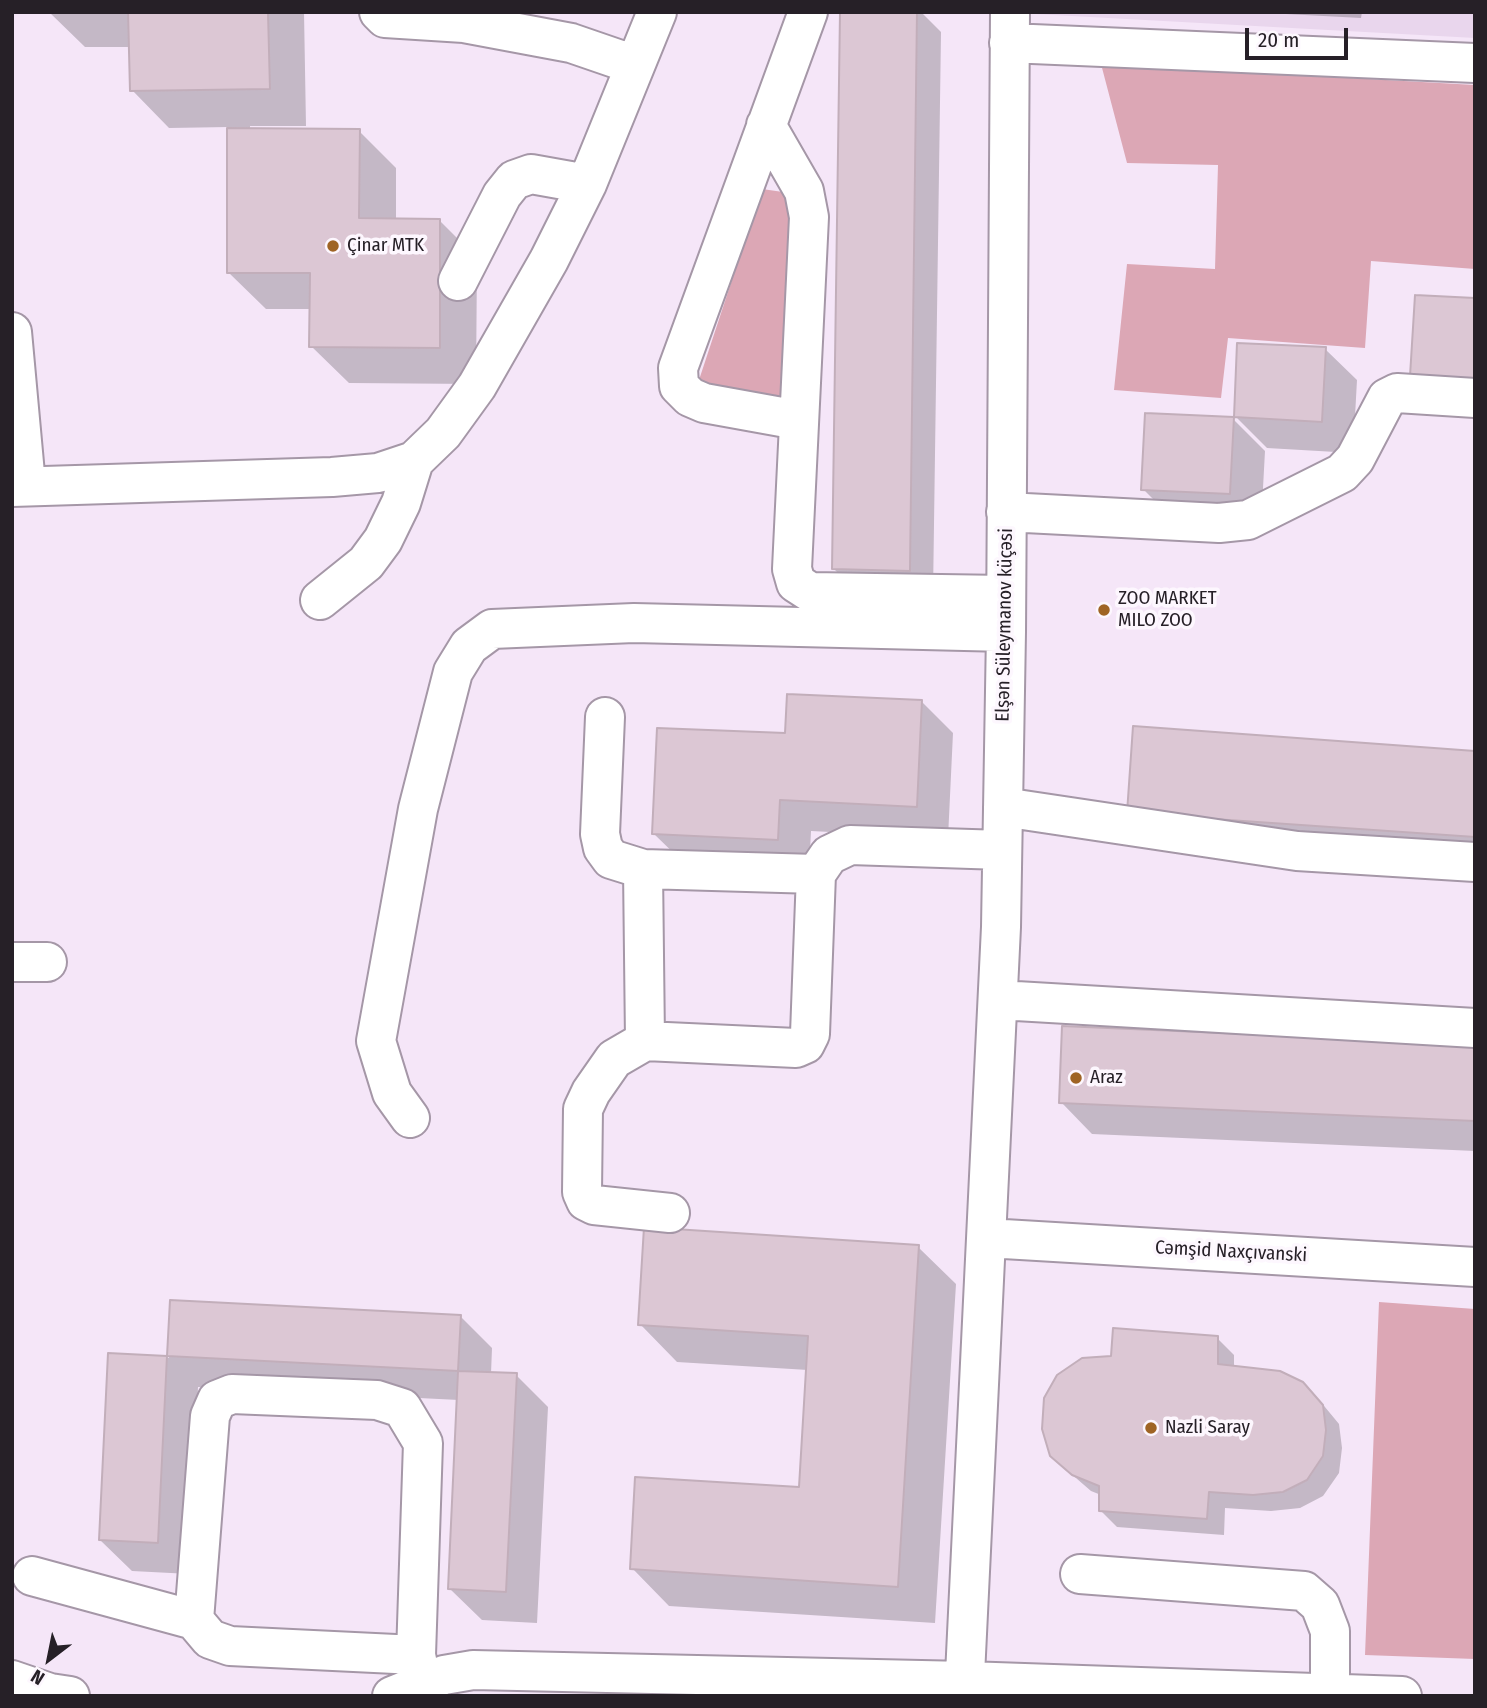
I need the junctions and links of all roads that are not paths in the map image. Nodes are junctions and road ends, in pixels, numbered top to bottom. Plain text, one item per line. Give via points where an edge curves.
1 (379, 12) edge
2 (657, 12) edge
3 (808, 12) edge
4 (1009, 27) edge
5 (1475, 63) edge
6 (635, 65) junction
7 (766, 125) junction
8 (587, 184) junction
9 (458, 281) dead end
10 (12, 332) edge
11 (1475, 398) edge
12 (798, 420) junction
13 (414, 461) junction
14 (19, 486) edge
15 (1006, 512) junction
16 (1006, 595) junction
17 (320, 600) dead end
18 (1006, 632) junction
19 (605, 717) dead end
20 (1003, 807) junction
21 (1002, 850) junction
22 (1475, 862) edge
23 (643, 869) junction
24 (816, 874) junction
25 (999, 1000) junction
26 (1475, 1028) edge
27 (645, 1041) junction
28 (410, 1118) dead end
29 (670, 1213) dead end
30 (987, 1238) junction
31 (1475, 1267) edge
32 (1080, 1574) dead end
33 (32, 1576) dead end
34 (194, 1620) junction
35 (410, 1679) edge
36 (12, 1680) edge
37 (965, 1688) edge
38 (1331, 1692) junction
39 (70, 1696) edge
40 (1402, 1696) edge

1 - 6 street via 385,18 464,23 570,43
2 - 6 street
3 - 7 street
4 - 5 street
4 - 15 street, Elşən Süleymanov küçəsi
6 - 8 street
7 - 12 street via 804,191 809,217
7 - 12 street via 678,368 679,386 704,403
8 - 9 street via 531,174 514,180
8 - 13 street via 550,260 477,386 443,433
10 - 14 street
11 - 15 street via 1397,393 1387,398 1355,459 1342,473 1248,520 1219,523
12 - 16 street via 792,569 796,583 810,592
13 - 14 street via 378,473 332,478
13 - 17 street via 383,540 366,563
15 - 16 street, Elşən Süleymanov küçəsi
16 - 18 street, Elşən Süleymanov küçəsi
18 - 20 street, Elşən Süleymanov küçəsi
18 - 28 street via 634,623 492,629 469,646 453,672 418,809 376,1041 392,1093
19 - 23 street via 603,848 611,859
20 - 21 street, Elşən Süleymanov küçəsi
20 - 22 street via 1297,851
21 - 24 street via 850,845 829,855
21 - 25 street, Elşən Süleymanov küçəsi
23 - 24 street
23 - 27 street
24 - 27 street via 810,1034 805,1045
25 - 26 street
25 - 30 street, Elşən Süleymanov küçəsi
27 - 29 street via 614,1059 583,1109 582,1192 594,1205
30 - 31 street, Cəmşid Naxçıvanski
30 - 37 street, Elşən Süleymanov küçəsi
32 - 38 street via 1304,1591 1321,1605 1330,1631
33 - 34 street
34 - 35 street via 210,1639 230,1646
34 - 35 street via 209,1416 217,1400 232,1394 377,1400 402,1408 423,1443
35 - 37 street via 472,1670
36 - 39 street
37 - 38 street
38 - 40 street

